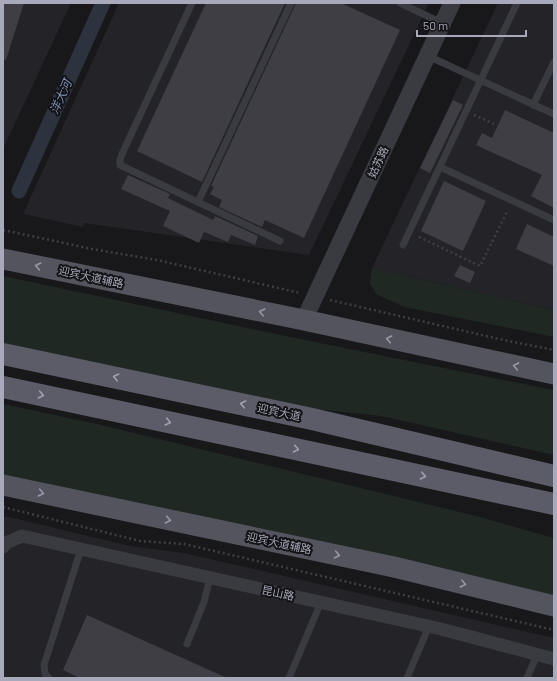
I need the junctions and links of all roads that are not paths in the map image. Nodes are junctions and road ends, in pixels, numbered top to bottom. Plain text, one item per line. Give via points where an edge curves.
1 (192, 3) edge
2 (291, 3) edge
3 (400, 3) edge
4 (452, 3) edge
5 (517, 3) edge
6 (443, 23) junction
7 (428, 55) junction
8 (554, 62) edge
9 (481, 80) junction
10 (533, 104) junction
11 (554, 114) edge
12 (440, 167) junction
13 (198, 202) junction
14 (554, 220) edge
15 (280, 241) dead end
16 (403, 245) dead end
17 (3, 259) edge
18 (304, 320) junction
19 (3, 354) edge
20 (554, 374) edge
21 (3, 387) edge
22 (312, 419) junction
23 (554, 464) edge
24 (554, 476) edge
25 (3, 485) edge
26 (554, 504) edge
27 (3, 547) edge
28 (81, 549) junction
29 (210, 578) junction
30 (321, 602) junction
31 (554, 606) edge
32 (429, 626) junction
33 (187, 644) dead end
34 (537, 655) junction
35 (554, 659) edge
36 (50, 678) edge
37 (289, 678) edge
38 (407, 678) edge
39 (527, 678) edge

1 - 13 lane via 120,160 120,165
2 - 13 lane
3 - 6 lane
4 - 6 street, 姑苏路
5 - 9 lane
6 - 7 street, 姑苏路
7 - 9 lane
7 - 18 street, 姑苏路
8 - 10 lane
9 - 10 lane
9 - 12 lane
10 - 11 lane
12 - 14 lane
12 - 16 lane
13 - 15 lane
18 -> 17 main road, 迎宾大道辅路
20 -> 18 main road, 迎宾大道辅路
22 -> 19 highway, 迎宾大道
21 -> 26 highway
22 - 23 highway
22 - 24 highway, 迎宾大道
25 -> 31 main road, 迎宾大道辅路 via 394,567
27 - 28 street, 昆山路 via 22,536
28 - 29 street, 昆山路
28 - 36 lane via 44,665 45,674
29 - 30 street, 昆山路
29 - 33 lane via 204,602
30 - 32 street, 昆山路
30 - 37 lane
32 - 34 street, 昆山路
32 - 38 lane
34 - 35 street, 昆山路
34 - 39 lane

